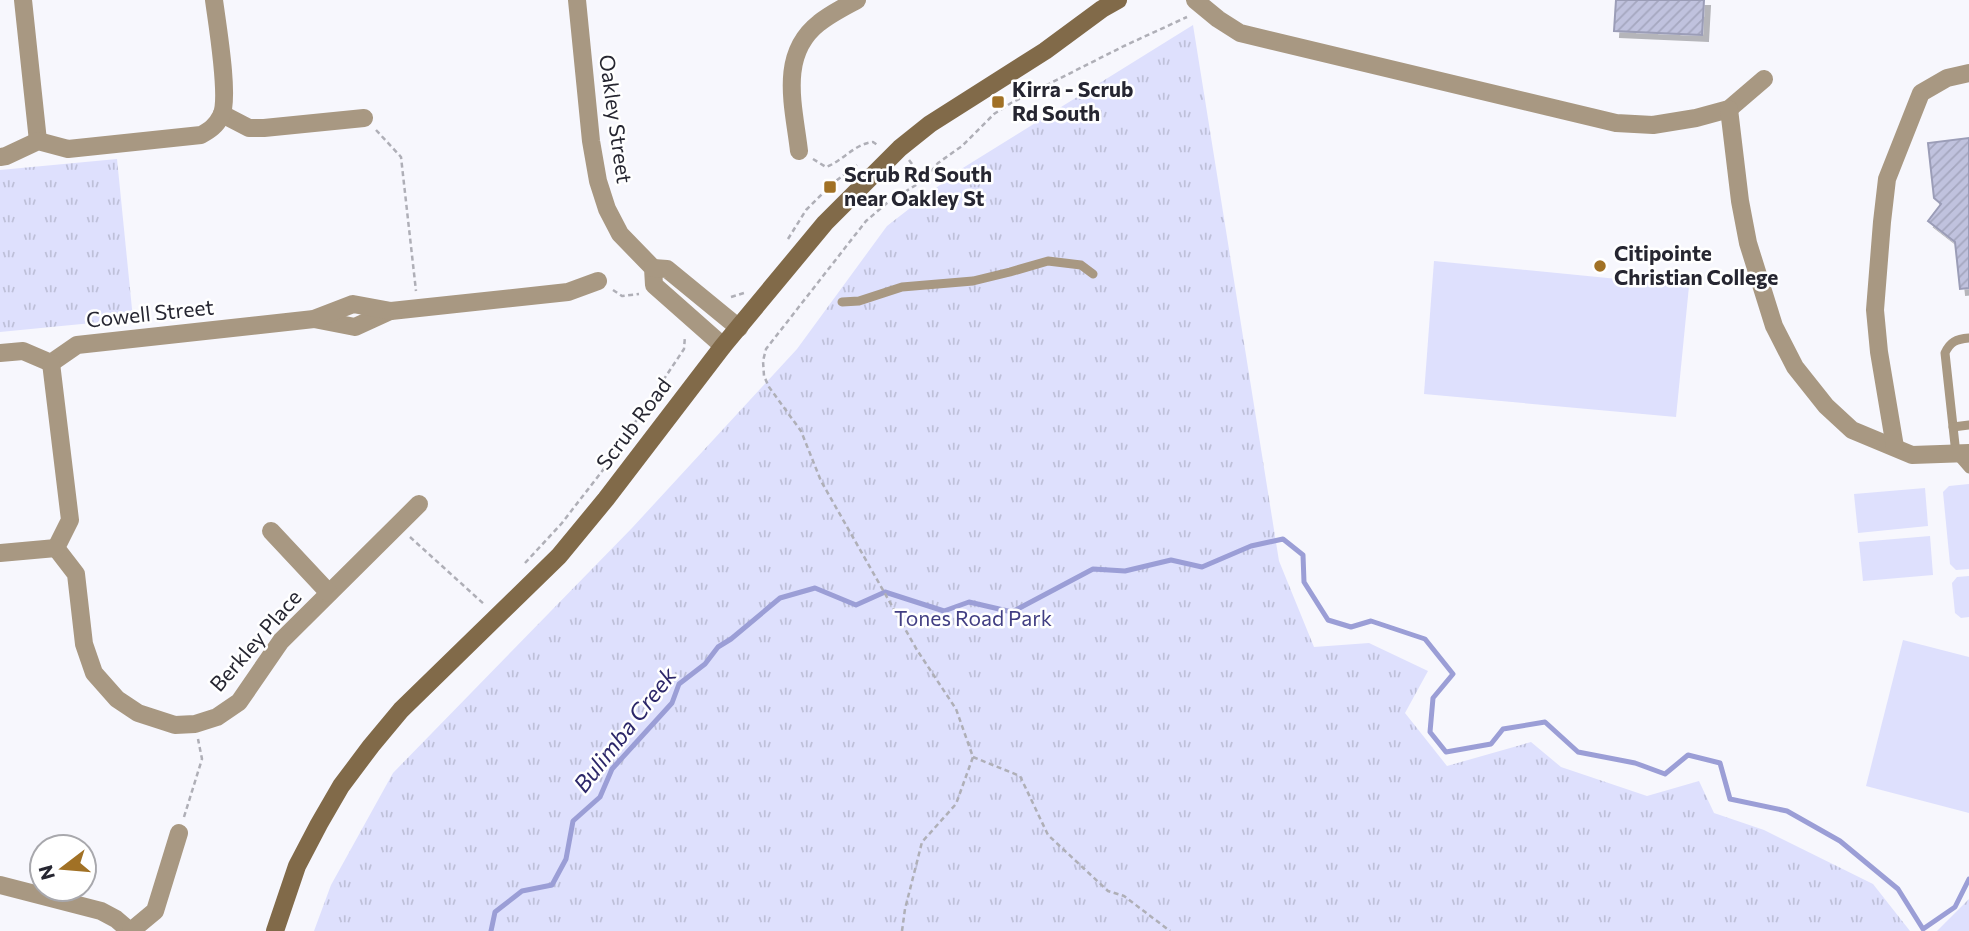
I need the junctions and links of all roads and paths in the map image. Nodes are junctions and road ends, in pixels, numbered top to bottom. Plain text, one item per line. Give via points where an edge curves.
1 (23, 0) edge
2 (214, 0) edge
3 (577, 0) edge
4 (857, 0) edge
5 (1118, 0) edge
6 (1197, 3) edge
7 (1105, 4) edge
8 (1969, 73) edge
9 (1764, 79) dead end
10 (1730, 109) junction
11 (222, 114) junction
12 (364, 118) joint
13 (38, 141) junction
14 (878, 146) dead end
15 (799, 151) joint
16 (0, 157) edge
17 (1093, 274) dead end
18 (653, 277) junction
19 (598, 281) joint
20 (842, 302) dead end
21 (418, 308) junction
22 (739, 328) junction
23 (1969, 338) edge
24 (723, 346) junction
25 (0, 353) edge
26 (51, 363) junction
27 (1969, 425) edge
28 (1953, 427) junction
29 (1895, 447) junction
30 (1962, 453) edge
31 (1969, 468) edge
32 (419, 504) dead end
33 (397, 526) junction
34 (271, 531) dead end
35 (56, 548) junction
36 (0, 553) edge
37 (329, 593) junction
38 (485, 605) dead end
39 (195, 724) junction
40 (973, 757) junction
41 (179, 833) joint
42 (0, 885) edge
43 (130, 931) edge
44 (275, 931) edge
45 (902, 931) edge
46 (1170, 931) edge

1 - 13 street
2 - 11 street
3 - 18 street, Oakley Street via 598,181 620,234
4 - 15 street via 818,23 802,40 793,60
5 - 7 street, Scrub Road
6 - 10 street via 1240,33 1616,122 1653,125
6 - 40 path via 1191,16 994,114 924,180 866,222 766,349 764,376 769,387 801,431 821,481 956,709
7 - 22 street, Scrub Road via 1045,51 900,148 825,223
8 - 29 street via 1947,78 1921,93 1887,179 1875,310
9 - 10 street
10 - 29 street via 1748,243 1774,326 1794,367 1852,430
11 - 12 street via 249,128
11 - 13 street via 212,129 201,135 68,149
12 - 21 path via 401,157
13 - 16 street
14 - 15 path via 863,143 825,167
17 - 20 lane via 1081,265 1048,261 973,281 902,287
18 - 19 path via 646,293 622,296
18 - 22 street, Oakley Street via 667,269
18 - 24 street, Oakley Street
19 - 21 street, Cowell Street via 568,292
21 - 26 street, Cowell Street via 391,311 353,304 314,319 77,345
22 - 24 street, Scrub Road
23 - 28 lane via 1957,339 1945,354
24 - 44 street, Scrub Road via 559,556 401,710 341,786 297,866
25 - 26 street via 23,351
26 - 35 street via 69,520
27 - 28 lane
28 - 30 lane
29 - 30 street via 1912,455
30 - 31 lane
32 - 33 street, Berkley Place
33 - 37 street, Berkley Place
33 - 38 path
34 - 37 street
35 - 36 street
35 - 39 street, Berkley Place via 76,574 84,644 94,673 117,699 138,713 175,725
37 - 39 street, Berkley Place via 281,641 239,702 217,717
39 - 41 path via 202,759
40 - 45 path via 956,804 922,842
40 - 46 path via 1020,776 1048,835 1108,891 1124,896
41 - 43 street via 155,911
42 - 43 street via 101,911

